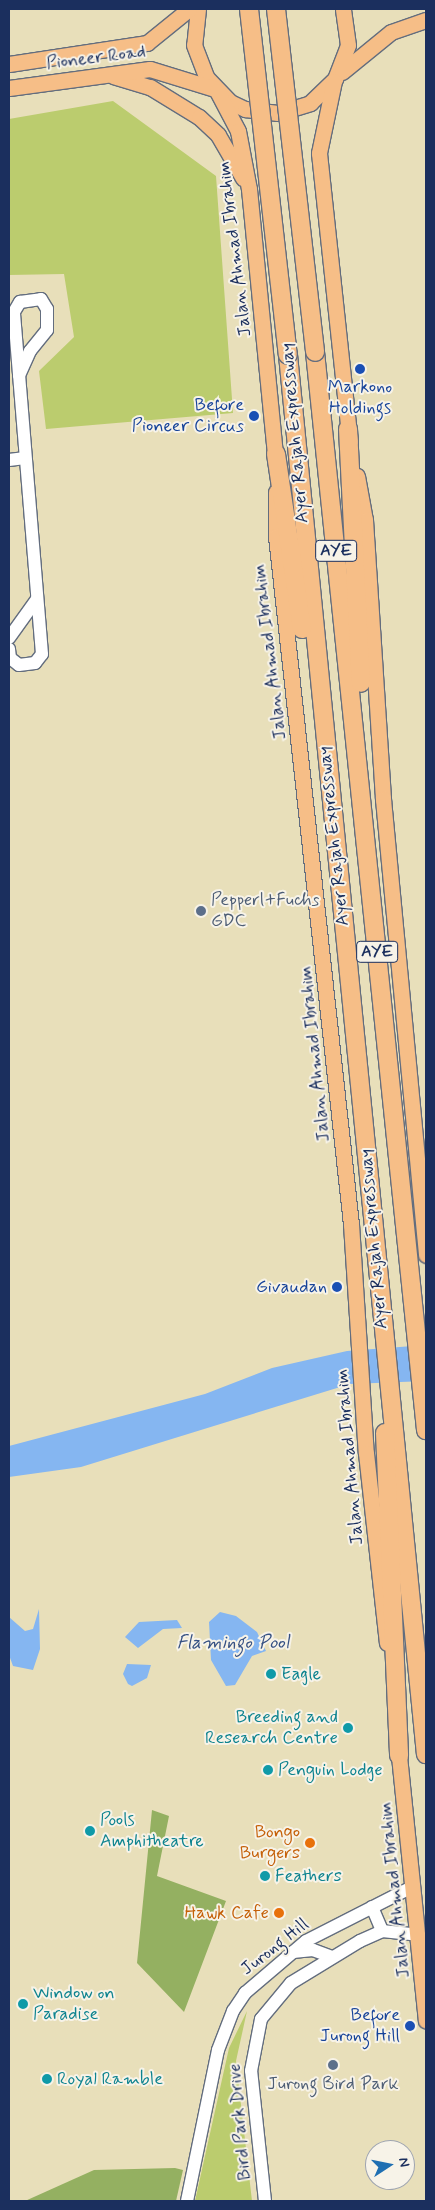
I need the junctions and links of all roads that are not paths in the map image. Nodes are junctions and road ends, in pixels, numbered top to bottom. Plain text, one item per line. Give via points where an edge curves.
1 (189, 9) edge
2 (198, 9) edge
3 (249, 9) edge
4 (276, 9) edge
5 (343, 9) edge
6 (426, 20) edge
7 (9, 64) edge
8 (104, 74) junction
9 (335, 79) junction
10 (9, 88) edge
11 (216, 90) junction
12 (249, 189) junction
13 (19, 376) junction
14 (348, 429) junction
15 (276, 454) junction
16 (25, 458) junction
17 (9, 460) edge
18 (37, 599) junction
19 (9, 638) edge
20 (9, 649) edge
21 (314, 656) junction
22 (358, 751) junction
23 (426, 1255) edge
24 (424, 1389) edge
25 (390, 1403) junction
26 (426, 1430) edge
27 (426, 1754) edge
28 (399, 1756) junction
29 (414, 1886) junction
30 (372, 1907) junction
31 (382, 1931) junction
32 (323, 1932) junction
33 (418, 1935) junction
34 (293, 1952) junction
35 (332, 1957) junction
36 (426, 2020) edge
37 (187, 2201) edge
38 (265, 2201) edge

1 - 7 main road, Pioneer Road via 147,43
2 - 11 main road, Jalan Ahmad Ibrahim via 194,45 198,62
3 - 21 highway, Ayer Rajah Expressway / AYE, bridge via 288,355
4 - 22 highway, Ayer Rajah Expressway / AYE, bridge
5 - 9 main road via 348,45
6 - 9 main road via 391,32
8 - 10 main road, Pioneer Road
8 - 11 main road, Pioneer Road via 158,70
8 - 12 main road via 150,87 199,118 218,135
9 - 11 main road via 310,103 278,113 245,109
9 - 14 main road via 319,154
11 - 12 main road, Jalan Ahmad Ibrahim via 238,131
12 - 15 main road, Jalan Ahmad Ibrahim
13 - 13 street via 14,307 20,302 41,300 47,309 46,330 30,351
13 - 16 street
14 - 22 highway via 361,681
14 - 23 main road via 365,520 383,799
15 - 21 highway via 303,636
15 - 28 main road, Jalan Ahmad Ibrahim via 277,545 328,995 351,1224 366,1453
16 - 17 street
16 - 18 street
18 - 19 street
18 - 20 street via 39,660 19,665 10,658
21 - 25 highway, Ayer Rajah Expressway / AYE
22 - 24 highway, Ayer Rajah Expressway / AYE
24 - 26 highway, Ayer Rajah Expressway / AYE
25 - 27 highway, Ayer Rajah Expressway / AYE
25 - 28 highway via 383,1450
28 - 29 main road, Jalan Ahmad Ibrahim
29 - 30 street, Jurong Hill
29 - 33 main road, Jalan Ahmad Ibrahim
30 - 31 street
30 - 32 street, Jurong Hill
31 - 33 street
31 - 35 street, Bird Park Drive
32 - 34 street, Jurong Hill
32 - 35 street
33 - 36 main road, Jalan Ahmad Ibrahim
34 - 35 street via 313,1950
34 - 37 street, Jurong Hill via 258,1979 230,2018 218,2050
35 - 38 street, Bird Park Drive via 273,1999 252,2045 251,2071

